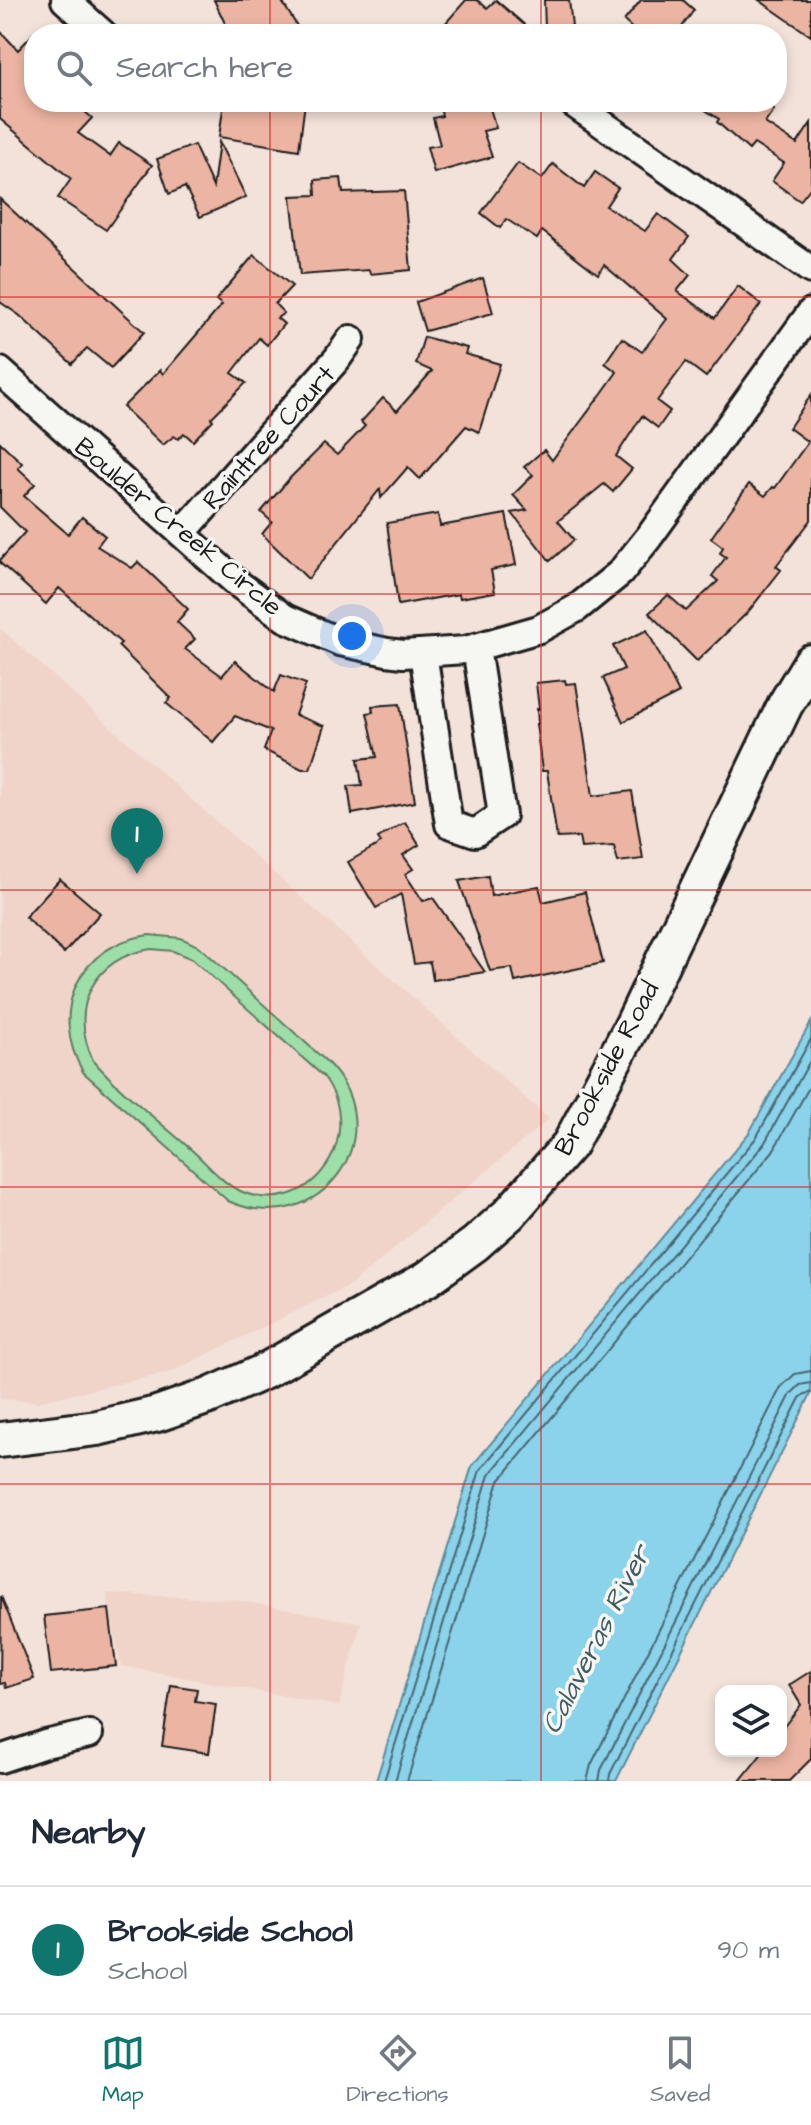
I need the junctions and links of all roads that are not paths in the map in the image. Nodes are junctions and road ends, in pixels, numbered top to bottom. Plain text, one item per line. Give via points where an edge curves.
1 (65, 0) edge
2 (92, 24) edge
3 (585, 112) edge
4 (811, 270) edge
5 (811, 312) edge
6 (351, 339) dead end
7 (0, 371) edge
8 (182, 533) junction
9 (476, 648) junction
10 (423, 653) junction
11 (811, 662) edge
12 (0, 1440) edge
13 (89, 1734) dead end
14 (0, 1759) edge

1 - 2 street
3 - 4 street
5 - 9 street, Boulder Creek Circle via 620,573 577,608 539,629
6 - 8 street, Raintree Court
7 - 8 street, Boulder Creek Circle
8 - 10 street, Boulder Creek Circle via 264,604 311,631 387,652
9 - 10 street, Boulder Creek Circle
9 - 10 street via 502,815 475,833 449,824
11 - 12 street, Brookside Road via 785,705 570,1144 509,1214 405,1292 263,1372 209,1396 97,1428
13 - 14 street

